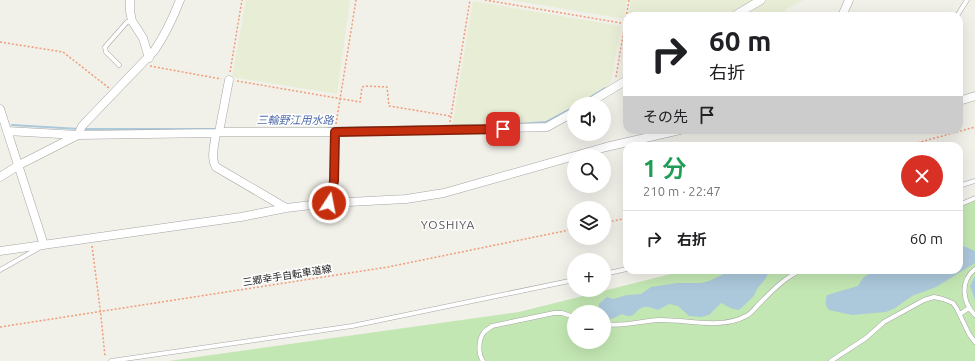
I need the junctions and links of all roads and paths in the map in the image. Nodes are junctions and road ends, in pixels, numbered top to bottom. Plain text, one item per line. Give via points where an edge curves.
1 (130, 0) edge
2 (180, 0) edge
3 (242, 0) edge
4 (356, 0) edge
5 (470, 0) edge
6 (485, 0) edge
7 (629, 0) edge
8 (761, 0) edge
9 (850, 0) edge
10 (967, 0) edge
11 (627, 12) edge
12 (741, 12) edge
13 (844, 12) edge
14 (960, 12) edge
15 (132, 21) junction
16 (623, 23) edge
17 (623, 41) edge
18 (0, 42) edge
19 (149, 58) junction
20 (142, 64) junction
21 (119, 65) dead end
22 (229, 80) junction
23 (623, 83) edge
24 (615, 88) junction
25 (114, 92) junction
26 (975, 96) edge
27 (599, 97) edge
28 (340, 99) junction
29 (963, 100) edge
30 (0, 109) edge
31 (450, 116) junction
32 (567, 116) edge
33 (975, 127) edge
34 (449, 130) junction
35 (963, 130) edge
36 (7, 131) junction
37 (335, 132) junction
38 (218, 133) junction
39 (652, 134) edge
40 (663, 134) edge
41 (950, 134) edge
42 (78, 135) junction
43 (646, 138) junction
44 (629, 142) edge
45 (921, 142) edge
46 (623, 143) edge
47 (19, 165) junction
48 (0, 177) edge
49 (975, 181) edge
50 (963, 185) edge
51 (975, 198) edge
52 (329, 203) junction
53 (963, 203) edge
54 (286, 208) junction
55 (623, 219) edge
56 (611, 221) edge
57 (567, 230) edge
58 (90, 238) junction
59 (44, 245) junction
60 (0, 251) edge
61 (975, 269) edge
62 (0, 270) edge
63 (623, 270) edge
64 (611, 272) edge
65 (796, 274) edge
66 (567, 281) edge
67 (969, 308) junction
68 (101, 312) junction
69 (960, 314) junction
70 (567, 315) edge
71 (975, 315) edge
72 (611, 324) edge
73 (0, 327) edge
74 (975, 342) edge
75 (106, 357) dead end
76 (111, 361) edge
77 (483, 361) edge
78 (831, 361) edge

1 - 15 street
2 - 19 street via 161,41
3 - 22 path
4 - 28 path
5 - 31 path
6 - 16 path
7 - 11 path
8 - 12 street
9 - 13 street
10 - 14 lane
15 - 19 street
15 - 21 lane via 127,22 105,47 106,52
17 - 24 path
18 - 25 path via 63,52
19 - 20 street
20 - 22 path
20 - 25 street
22 - 28 path
22 - 38 street
23 - 24 street
24 - 27 street
25 - 42 street via 82,126
26 - 29 street
28 - 31 path via 360,102 362,87 387,87 388,106
28 - 37 path
30 - 36 street
31 - 34 path
32 - 34 street via 547,127
33 - 35 path
34 - 37 street
36 - 42 street
36 - 47 street
37 - 38 street
37 - 52 lane via 334,181
38 - 42 street
38 - 54 street via 213,157 216,167
39 - 43 street
40 - 43 street
41 - 45 path
42 - 47 street
43 - 44 street
46 - 52 street via 444,193 406,199
47 - 48 street
47 - 59 street
49 - 50 lane
51 - 53 lane
52 - 54 street
54 - 58 street via 241,217
55 - 56 path
57 - 68 path, 三郷幸手自転車道線 via 388,266
58 - 59 street
58 - 68 path
59 - 60 street
59 - 62 lane
61 - 67 lane via 966,279 964,287 964,296
63 - 64 lane
65 - 72 lane via 783,282 747,316 735,320 710,323 658,320
66 - 76 lane via 352,326
67 - 69 lane
67 - 71 lane
68 - 73 path, 三郷幸手自転車道線
68 - 75 path
69 - 74 lane via 968,334
69 - 78 lane via 953,303 943,299 934,297 924,300 884,322 866,338
70 - 77 lane via 554,313 492,326 484,332 480,341 480,357

